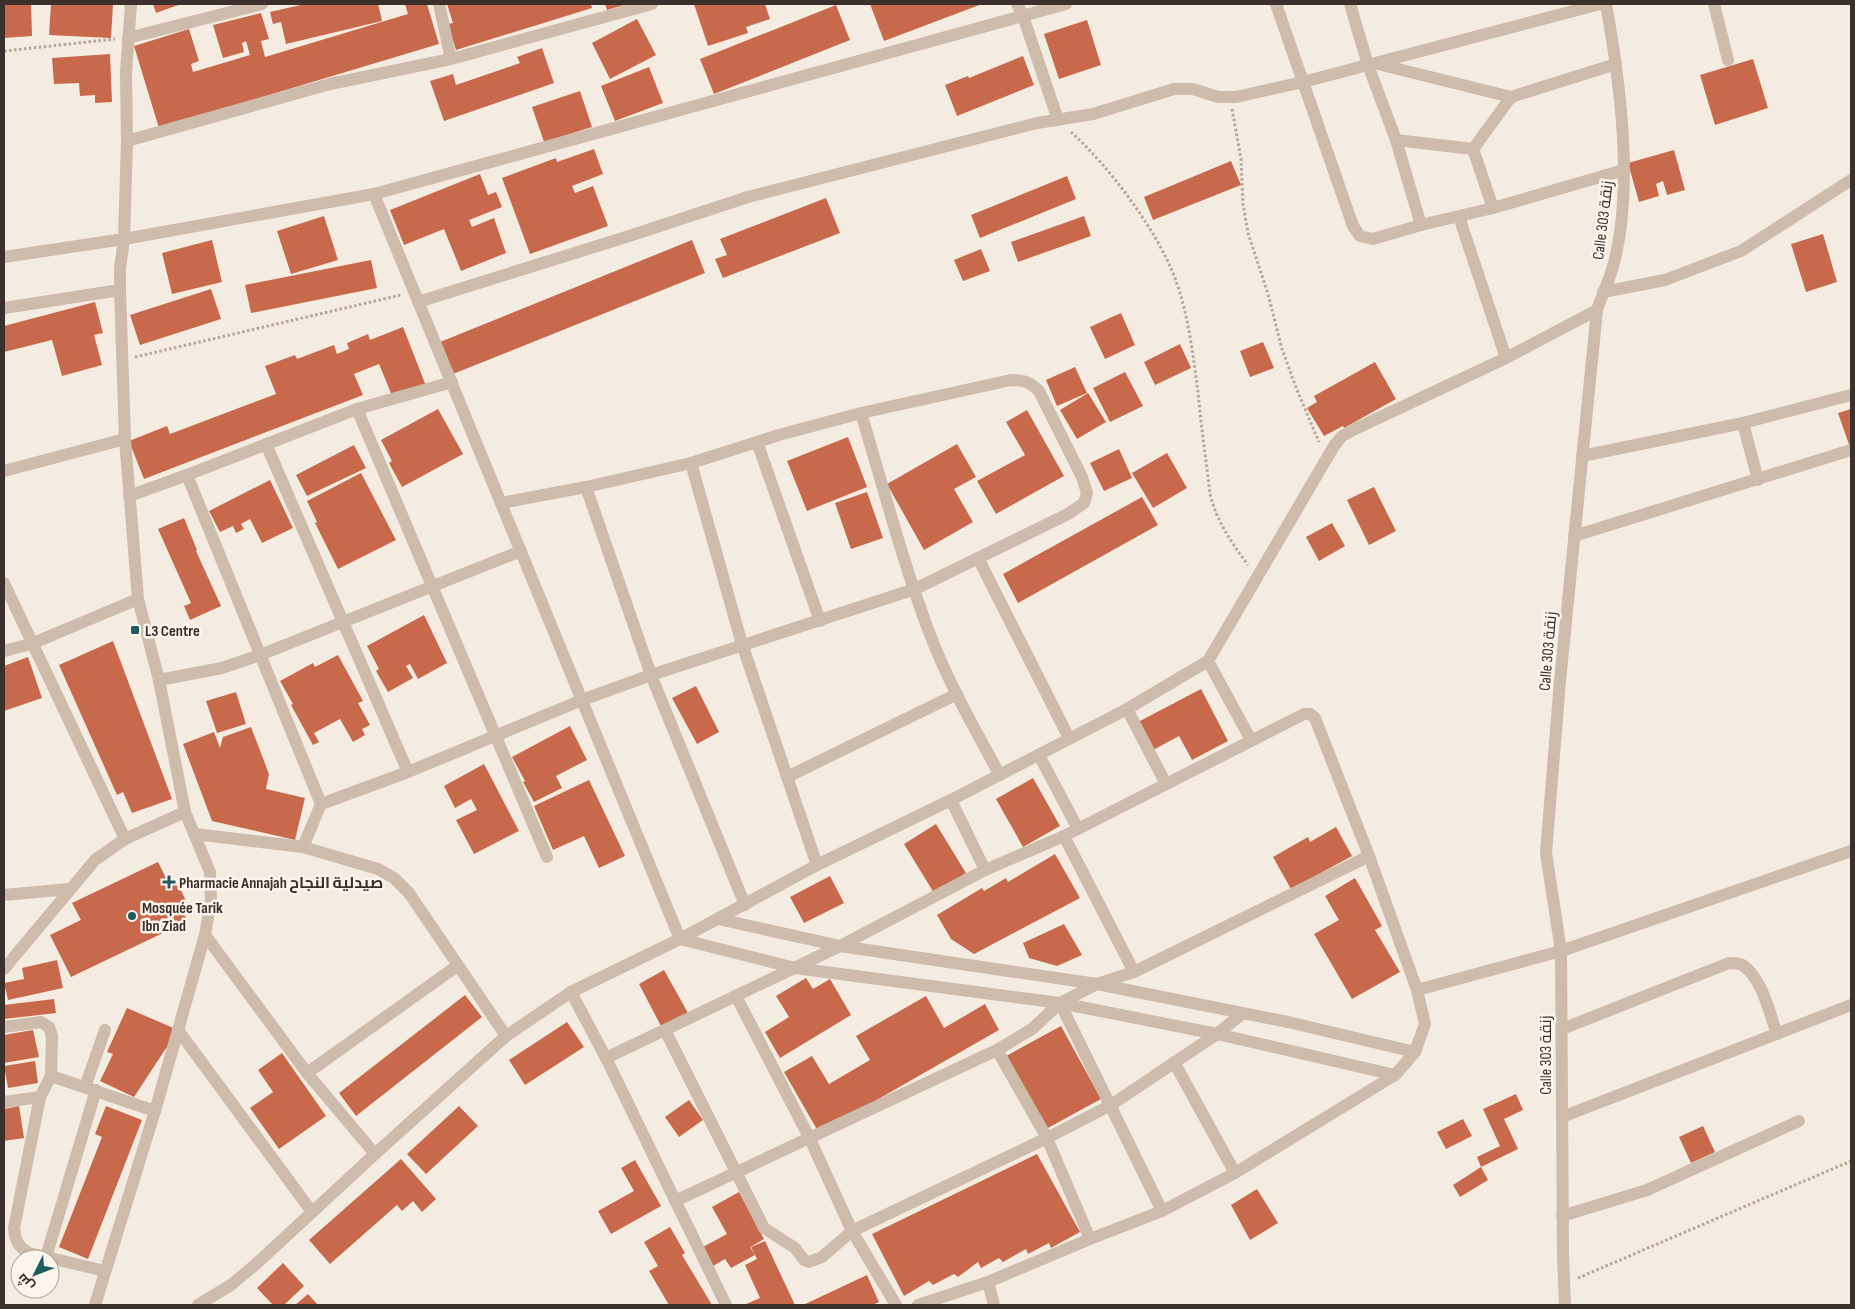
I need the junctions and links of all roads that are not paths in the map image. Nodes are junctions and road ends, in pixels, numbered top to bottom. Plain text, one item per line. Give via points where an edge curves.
1 (131, 4) edge
2 (262, 4) edge
3 (439, 4) edge
4 (652, 4) edge
5 (1017, 4) edge
6 (1066, 4) edge
7 (1276, 4) edge
8 (1350, 4) edge
9 (1600, 4) edge
10 (1606, 4) edge
11 (1714, 4) edge
12 (1023, 16) junction
13 (128, 38) junction
14 (451, 59) junction
15 (1728, 60) dead end
16 (1371, 64) junction
17 (1616, 64) junction
18 (1303, 82) junction
19 (1511, 97) junction
20 (1058, 120) junction
21 (1396, 140) junction
22 (127, 141) junction
23 (1473, 149) junction
24 (1624, 170) junction
25 (1851, 180) edge
26 (374, 194) junction
27 (1493, 208) junction
28 (1459, 217) junction
29 (1421, 225) junction
30 (124, 239) junction
31 (4, 257) edge
32 (120, 290) junction
33 (1604, 292) junction
34 (416, 297) junction
35 (4, 308) edge
36 (1597, 310) junction
37 (1506, 358) junction
38 (452, 382) junction
39 (1851, 395) edge
40 (357, 410) junction
41 (861, 413) junction
42 (1743, 423) junction
43 (125, 440) junction
44 (757, 442) junction
45 (266, 444) junction
46 (1851, 450) edge
47 (1582, 456) junction
48 (691, 462) junction
49 (4, 471) edge
50 (187, 475) junction
51 (1758, 480) junction
52 (586, 486) junction
53 (130, 496) junction
54 (501, 502) junction
55 (1574, 536) junction
56 (520, 551) junction
57 (978, 558) junction
58 (4, 584) edge
59 (432, 585) junction
60 (915, 589) junction
61 (138, 599) junction
62 (343, 621) junction
63 (820, 621) junction
64 (31, 644) junction
65 (742, 644) junction
66 (4, 651) edge
67 (260, 655) junction
68 (1208, 661) junction
69 (651, 674) junction
70 (159, 680) junction
71 (957, 694) junction
72 (582, 700) junction
73 (1127, 710) junction
74 (496, 737) junction
75 (1069, 738) junction
76 (1252, 740) junction
77 (1039, 755) junction
78 (408, 772) junction
79 (1000, 775) junction
80 (787, 777) junction
81 (1166, 784) junction
82 (951, 800) junction
83 (321, 804) junction
84 (185, 812) junction
85 (1078, 829) junction
86 (195, 834) junction
87 (1064, 836) junction
88 (125, 839) junction
89 (303, 847) junction
90 (1851, 851) edge
91 (1368, 856) junction
92 (547, 857) dead end
93 (817, 865) junction
94 (985, 870) junction
95 (69, 889) junction
96 (4, 895) edge
97 (745, 905) junction
98 (718, 919) junction
99 (205, 935) junction
100 (680, 939) junction
101 (840, 946) junction
102 (1561, 951) junction
103 (6, 963) edge
104 (456, 966) junction
105 (795, 968) junction
106 (1134, 972) junction
107 (1097, 984) junction
108 (1417, 990) junction
109 (571, 992) junction
110 (736, 996) junction
111 (1060, 1004) junction
112 (1851, 1005) edge
113 (1243, 1013) junction
114 (4, 1027) edge
115 (1562, 1029) junction
116 (105, 1030) dead end
117 (178, 1030) junction
118 (665, 1030) junction
119 (1217, 1034) junction
120 (1777, 1034) junction
121 (506, 1036) junction
122 (997, 1050) junction
123 (1415, 1052) junction
124 (606, 1058) junction
125 (1174, 1062) junction
126 (308, 1073) junction
127 (1395, 1074) junction
128 (50, 1076) junction
129 (91, 1089) junction
130 (40, 1097) junction
131 (4, 1102) edge
132 (1111, 1105) junction
133 (155, 1111) junction
134 (1562, 1117) junction
135 (1799, 1121) dead end
136 (1047, 1138) junction
137 (810, 1139) junction
138 (375, 1154) junction
139 (736, 1172) junction
140 (1235, 1173) junction
141 (675, 1201) junction
142 (1162, 1211) junction
143 (312, 1212) junction
144 (1562, 1216) junction
145 (852, 1231) junction
146 (1090, 1239) junction
147 (23, 1249) edge
148 (48, 1249) edge
149 (60, 1260) edge
150 (105, 1271) junction
151 (988, 1282) junction
152 (95, 1305) edge
153 (198, 1305) edge
154 (726, 1305) edge
155 (896, 1305) edge
156 (918, 1305) edge
157 (994, 1305) edge
158 (1565, 1305) edge

1 - 13 street
2 - 13 street
3 - 14 street
4 - 14 street
5 - 12 street
6 - 12 street
7 - 18 street
8 - 16 street
9 - 16 street
10 - 17 street, Calle 303 زنقة
11 - 15 street
12 - 20 street
12 - 26 street
13 - 22 street
14 - 22 street via 330,84
16 - 18 street
16 - 19 street
16 - 21 street
17 - 19 street
17 - 24 street, Calle 303 زنقة
18 - 20 street via 1230,97 1218,97 1193,89 1174,89 1093,114
18 - 29 street via 1356,232 1373,239
19 - 23 street
20 - 34 street via 748,197 626,237
21 - 23 street
21 - 29 street
22 - 30 street
23 - 27 street
24 - 27 street
24 - 33 street, Calle 303 زنقة via 1619,240
25 - 33 street via 1727,257 1665,280
26 - 30 street
26 - 34 street
27 - 28 street
28 - 29 street
28 - 37 street
30 - 31 street
30 - 32 street
32 - 35 street
32 - 43 street
33 - 36 street, Calle 303 زنقة
34 - 38 street
36 - 37 street
36 - 47 street, Calle 303 زنقة
37 - 68 street via 1350,431 1336,443
38 - 40 street
38 - 54 street
39 - 42 street
40 - 45 street
40 - 59 street
41 - 44 street
41 - 57 street via 1011,380 1030,382 1039,391 1082,477 1087,493 1084,503
41 - 60 street
42 - 47 street
42 - 51 street
43 - 49 street
43 - 53 street
44 - 48 street
44 - 63 street
45 - 50 street
45 - 62 street
46 - 51 street
47 - 55 street, Calle 303 زنقة
48 - 52 street
48 - 65 street
50 - 53 street
50 - 67 street
51 - 55 street
52 - 54 street
52 - 69 street
53 - 61 street
54 - 56 street
55 - 102 street, Calle 303 زنقة via 1546,853
56 - 59 street
56 - 72 street
57 - 60 street
57 - 75 street
58 - 64 street
59 - 62 street
59 - 74 street
60 - 63 street
60 - 71 street
61 - 64 street
61 - 70 street
62 - 67 street
62 - 78 street
63 - 65 street
64 - 66 street
64 - 88 street
65 - 69 street
65 - 80 street
67 - 70 street via 222,668
67 - 83 street
68 - 73 street
68 - 76 street
69 - 72 street
69 - 97 street
70 - 84 street
71 - 79 street
71 - 80 street
72 - 74 street
72 - 100 street
73 - 75 street
73 - 81 street
74 - 78 street
74 - 92 street
75 - 77 street
76 - 81 street
76 - 91 street via 1304,714 1315,718
77 - 79 street
77 - 85 street
78 - 83 street
79 - 82 street
80 - 93 street
81 - 85 street
82 - 93 street
82 - 94 street
83 - 89 street
84 - 86 street
84 - 88 street
85 - 87 street
86 - 89 street
86 - 99 street via 210,872 211,900
87 - 94 street
87 - 106 street
88 - 95 street via 95,860
89 - 104 street via 378,869 394,878 409,893
90 - 102 street
91 - 106 street
91 - 108 street
93 - 97 street
94 - 101 street
95 - 96 street
95 - 103 street
97 - 98 street
98 - 100 street
98 - 101 street
99 - 117 street
99 - 126 street
100 - 105 street
100 - 109 street
101 - 105 street
101 - 107 street
102 - 108 street
102 - 115 street, Calle 303 زنقة
104 - 121 street
104 - 126 street
105 - 110 street
105 - 111 street
106 - 107 street
107 - 111 street
107 - 113 street
108 - 123 street via 1425,1024
109 - 121 street
109 - 124 street
110 - 118 street
110 - 137 street
111 - 119 street
111 - 122 street via 1032,1029
111 - 132 street
112 - 120 street
113 - 119 street
113 - 123 street
114 - 128 street via 36,1021 49,1027 52,1036
115 - 120 street via 1729,963 1744,966 1755,979
115 - 134 street, Calle 303 زنقة
116 - 129 street
117 - 133 street
117 - 143 street
118 - 124 street
118 - 139 street
119 - 125 street
119 - 127 street
120 - 134 street
121 - 138 street
122 - 136 street
122 - 137 street
123 - 127 street
124 - 141 street
125 - 132 street
125 - 140 street
126 - 138 street
127 - 140 street
128 - 129 street
128 - 130 street
129 - 133 street
129 - 148 street
130 - 131 street
130 - 147 street via 14,1228 15,1238
132 - 136 street
132 - 142 street
133 - 150 street
134 - 144 street, Calle 303 زنقة
135 - 144 street via 1647,1190
136 - 145 street
136 - 146 street
137 - 139 street
137 - 145 street
138 - 143 street
139 - 141 street
139 - 145 street via 764,1228 795,1248 804,1260 816,1260
140 - 142 street
141 - 154 street
142 - 146 street
143 - 153 street via 237,1280
144 - 158 street, Calle 303 زنقة
145 - 155 street
146 - 151 street
149 - 150 street
150 - 152 street
151 - 156 street
151 - 157 street

